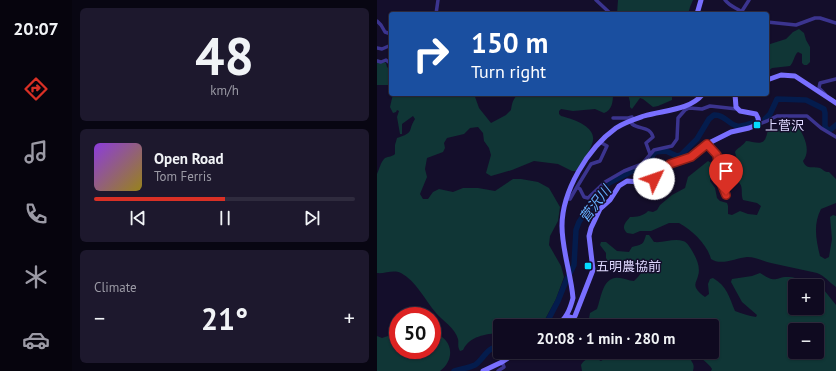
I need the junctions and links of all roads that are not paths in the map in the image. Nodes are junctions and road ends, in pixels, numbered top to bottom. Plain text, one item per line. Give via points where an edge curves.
1 (438, 0) edge
2 (596, 0) edge
3 (701, 0) edge
4 (725, 0) edge
5 (749, 0) edge
6 (436, 12) edge
7 (609, 12) edge
8 (698, 12) edge
9 (741, 12) edge
10 (743, 12) edge
11 (377, 21) edge
12 (769, 22) edge
13 (836, 23) edge
14 (389, 33) edge
15 (389, 46) edge
16 (377, 48) edge
17 (377, 61) edge
18 (389, 62) edge
19 (769, 79) edge
20 (836, 79) edge
21 (701, 96) edge
22 (735, 96) edge
23 (826, 98) junction
24 (836, 103) edge
25 (737, 109) junction
26 (613, 118) dead end
27 (632, 120) junction
28 (759, 124) junction
29 (836, 137) edge
30 (600, 142) junction
31 (707, 144) junction
32 (650, 154) junction
33 (625, 176) junction
34 (577, 187) junction
35 (726, 195) dead end
36 (566, 199) junction
37 (567, 316) junction
38 (573, 318) joint
39 (564, 319) edge
40 (506, 359) edge
41 (502, 362) junction
42 (483, 371) edge
43 (498, 371) edge

1 - 6 street
2 - 7 street
3 - 8 main road
4 - 9 street
5 - 10 street
11 - 14 street
12 - 13 street via 796,25 820,18
15 - 16 street
17 - 18 street
19 - 23 main road via 781,75 795,76
20 - 23 street via 820,83 819,88
21 - 27 main road via 684,106
22 - 25 main road
23 - 24 main road
25 - 28 main road via 756,114
25 - 32 street via 710,106 685,110 678,118 677,139 674,145 654,150
26 - 27 street via 632,117
27 - 30 main road via 617,127
27 - 32 street via 632,124 648,129 652,133 653,137 646,143
28 - 29 street via 777,116 807,116
28 - 31 main road via 724,135
30 - 34 street via 607,146 601,159 591,164
30 - 36 main road via 580,170
31 - 33 main road via 691,157 670,164 649,181 639,182
31 - 35 street via 717,155 720,180
32 - 33 street via 642,164
33 - 34 street via 605,182 588,198 584,197
33 - 38 main road via 610,200 600,209 591,228 589,236 593,270
34 - 36 street via 570,199
36 - 37 main road via 563,234 573,298
37 - 38 main road
37 - 39 main road
40 - 41 main road
41 - 42 main road
41 - 43 street via 504,367

